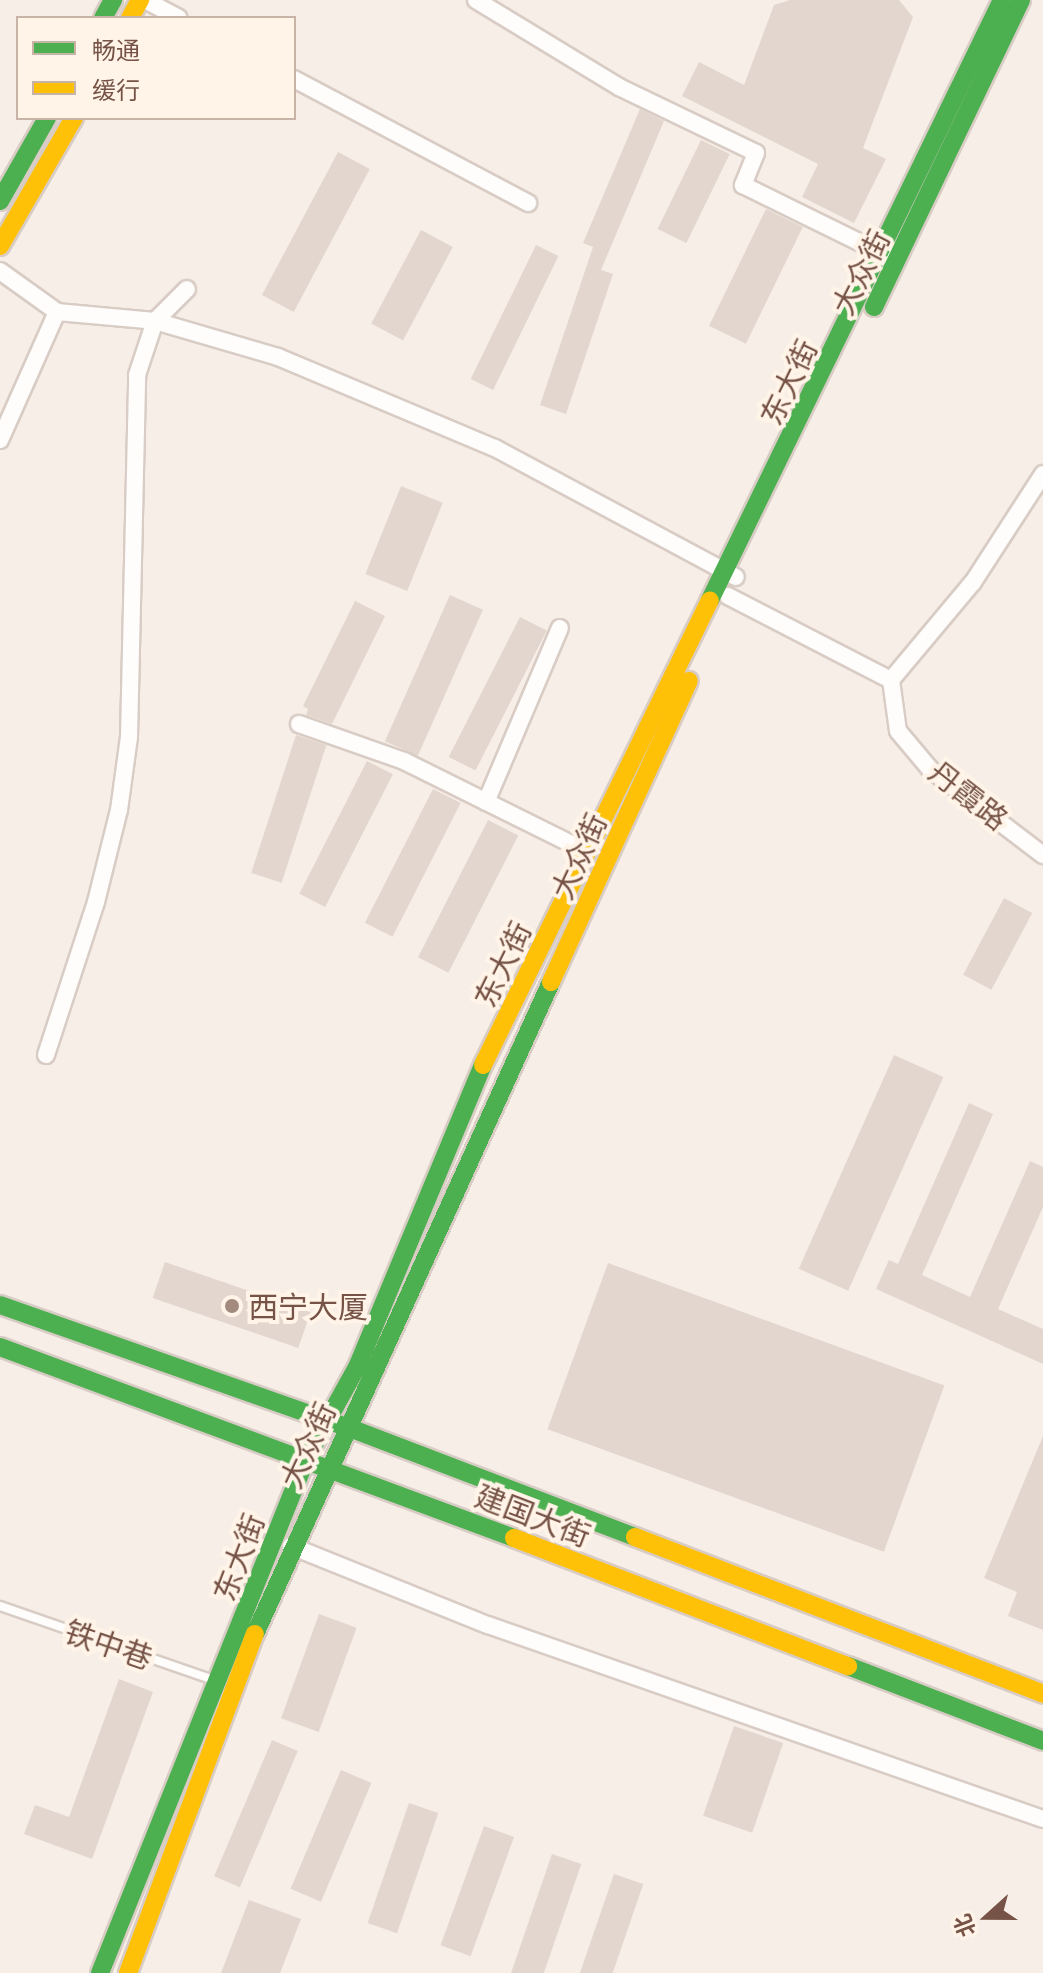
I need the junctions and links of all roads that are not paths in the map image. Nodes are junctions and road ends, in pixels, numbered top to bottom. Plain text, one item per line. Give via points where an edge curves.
1 (143, 0) edge
2 (476, 0) edge
3 (1002, 0) edge
4 (1021, 0) edge
5 (175, 16) edge
6 (296, 80) edge
7 (46, 120) edge
8 (73, 120) edge
9 (0, 201) edge
10 (528, 203) dead end
11 (0, 246) edge
12 (890, 258) junction
13 (0, 271) edge
14 (187, 289) dead end
15 (57, 312) junction
16 (155, 321) junction
17 (0, 440) edge
18 (1043, 474) edge
19 (730, 574) junction
20 (728, 596) junction
21 (560, 628) dead end
22 (891, 680) junction
23 (299, 724) dead end
24 (486, 802) junction
25 (587, 852) junction
26 (1043, 855) edge
27 (46, 1055) dead end
28 (0, 1305) edge
29 (0, 1347) edge
30 (339, 1424) junction
31 (306, 1459) junction
32 (326, 1466) junction
33 (291, 1546) junction
34 (0, 1606) edge
35 (218, 1682) junction
36 (1043, 1694) edge
37 (1043, 1741) edge
38 (1043, 1819) edge
39 (100, 1973) edge
40 (128, 1973) edge

1 - 5 street
2 - 12 street via 619,87 756,153 743,185
3 - 12 main road, 东大街
4 - 12 main road, 大众街
6 - 10 street
7 - 9 main road
8 - 11 main road
12 - 19 main road, 东大街
13 - 15 street
14 - 16 street
15 - 16 street
15 - 17 street
16 - 19 street via 278,357 495,448
16 - 27 street via 137,375 129,737 119,810 96,902
18 - 22 street via 973,582
19 - 20 main road, 大众街
19 - 25 main road, 东大街
20 - 22 street
20 - 30 main road, 大众街
21 - 24 street
22 - 26 street, 丹霞路 via 898,731 930,769
23 - 24 street via 404,761
24 - 25 street
25 - 30 main road, 东大街 via 482,1067
28 - 30 main road, 建国大街
29 - 31 main road, 建国大街
30 - 31 main road, 东大街
30 - 32 main road, 大众街
30 - 36 main road, 建国大街
31 - 32 main road, 建国大街
31 - 35 main road, 东大街
32 - 33 main road, 大众街
32 - 37 main road, 建国大街
33 - 38 street via 488,1625
33 - 40 main road, 大众街
34 - 35 lane, 铁中巷
35 - 39 main road, 东大街

